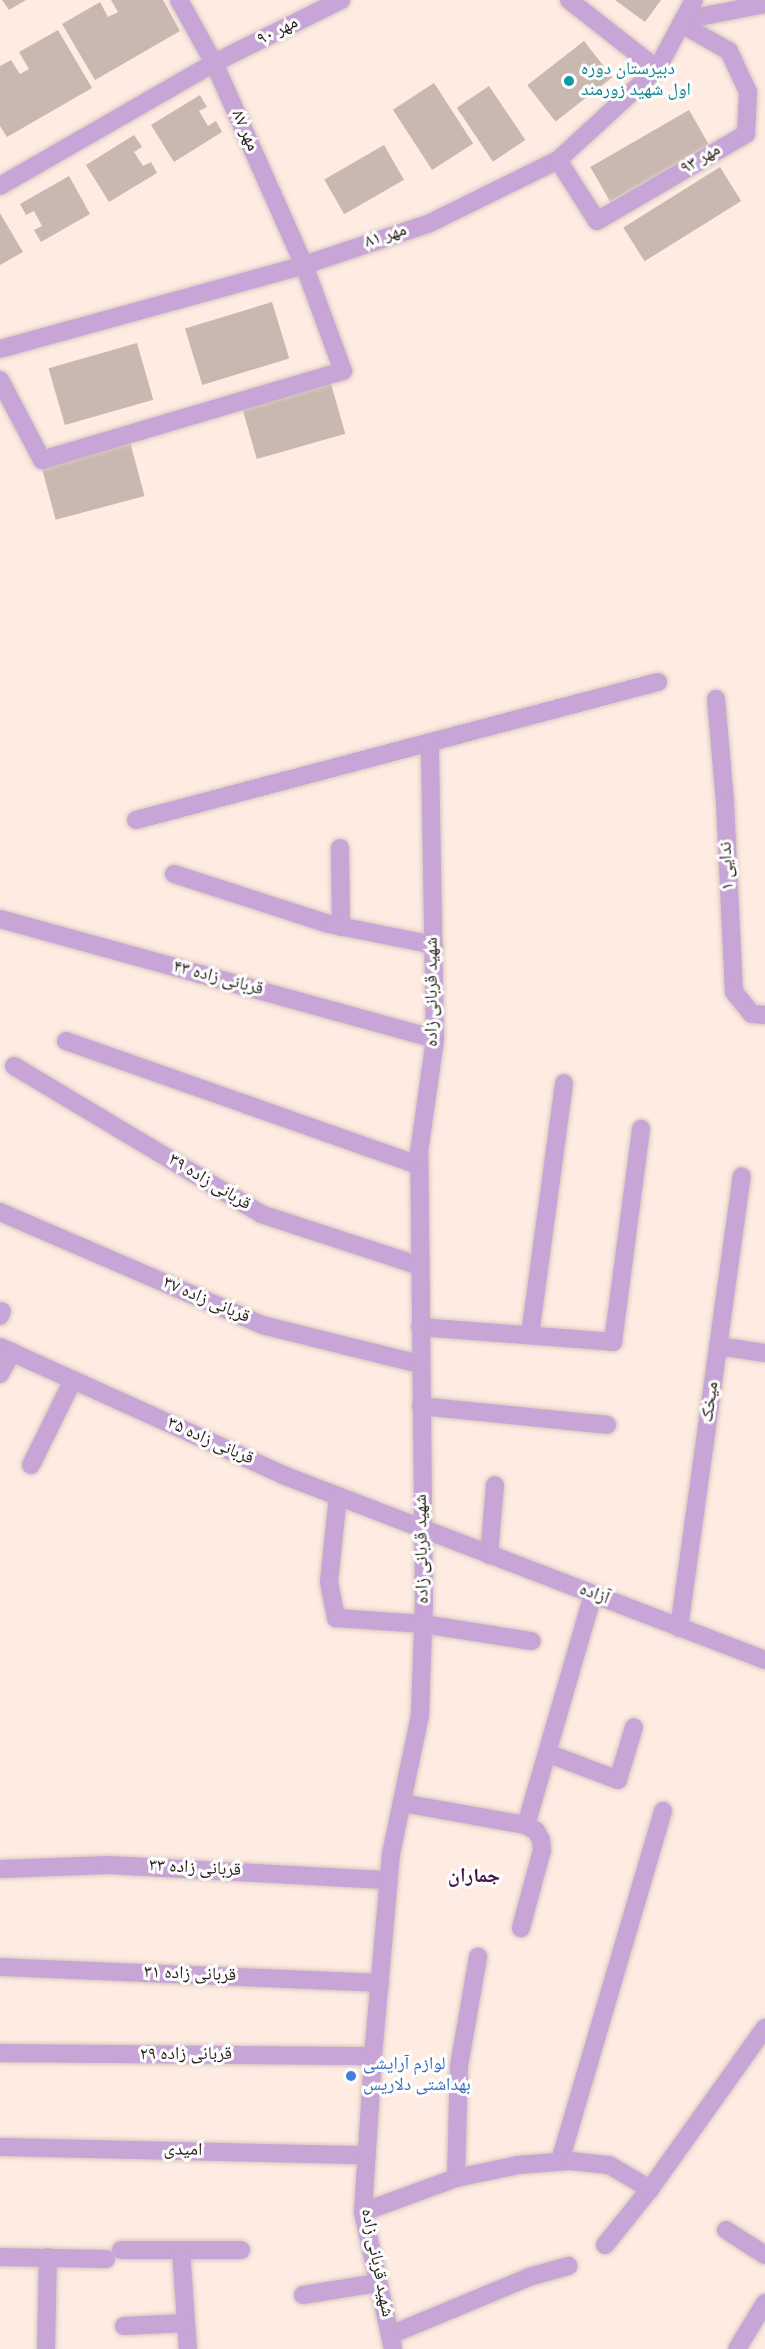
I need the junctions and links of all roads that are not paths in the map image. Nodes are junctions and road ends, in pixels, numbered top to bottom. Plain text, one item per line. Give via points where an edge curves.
1 (179, 0) edge
2 (341, 0) edge
3 (569, 0) edge
4 (694, 0) edge
5 (765, 4) edge
6 (682, 22) junction
7 (214, 63) junction
8 (657, 69) junction
9 (558, 160) junction
10 (0, 186) edge
11 (304, 265) junction
12 (0, 349) edge
13 (0, 380) edge
14 (658, 682) dead end
15 (716, 699) dead end
16 (430, 742) junction
17 (136, 820) dead end
18 (340, 848) dead end
19 (174, 874) dead end
20 (0, 919) edge
21 (341, 927) junction
22 (434, 945) junction
23 (765, 1015) edge
24 (435, 1039) junction
25 (66, 1041) dead end
26 (14, 1066) dead end
27 (564, 1083) dead end
28 (641, 1130) dead end
29 (419, 1165) junction
30 (742, 1176) dead end
31 (0, 1212) edge
32 (420, 1266) junction
33 (420, 1327) junction
34 (530, 1335) junction
35 (718, 1346) junction
36 (6, 1349) edge
37 (765, 1353) edge
38 (420, 1364) junction
39 (0, 1374) edge
40 (73, 1380) junction
41 (421, 1406) junction
42 (607, 1425) dead end
43 (31, 1465) dead end
44 (495, 1485) dead end
45 (338, 1496) junction
46 (423, 1529) junction
47 (489, 1555) junction
48 (593, 1595) junction
49 (423, 1624) junction
50 (679, 1628) junction
51 (532, 1641) dead end
52 (765, 1660) edge
53 (634, 1727) dead end
54 (547, 1753) junction
55 (402, 1803) junction
56 (663, 1811) dead end
57 (526, 1825) junction
58 (0, 1869) edge
59 (389, 1880) junction
60 (521, 1928) dead end
61 (478, 1957) dead end
62 (0, 1967) edge
63 (380, 1983) junction
64 (765, 2028) edge
65 (0, 2053) edge
66 (373, 2056) junction
67 (0, 2147) edge
68 (366, 2156) junction
69 (560, 2161) junction
70 (456, 2178) junction
71 (650, 2189) junction
72 (363, 2212) junction
73 (726, 2230) dead end
74 (605, 2245) dead end
75 (181, 2250) junction
76 (242, 2250) dead end
77 (765, 2255) edge
78 (0, 2257) edge
79 (48, 2257) junction
80 (568, 2266) dead end
81 (378, 2283) junction
82 (303, 2295) dead end
83 (765, 2303) edge
84 (186, 2323) junction
85 (124, 2326) dead end
86 (391, 2342) edge
87 (46, 2349) edge
88 (188, 2349) edge
89 (737, 2349) edge

1 - 7 street, مهر ۸۷
2 - 7 street, مهر ۹۰
3 - 8 street
4 - 6 street, مهر ۸۱
5 - 6 street
6 - 8 street, مهر ۸۱
6 - 9 street, مهر ۹۳ via 729,51 748,92 746,134 597,221
7 - 10 street, مهر ۹۰
7 - 11 street, مهر ۸۷
8 - 9 street, مهر ۸۱
9 - 11 street, مهر ۸۱ via 430,223
11 - 12 street, مهر ۸۱
11 - 13 street, مهر ۸۷ via 343,370 42,460
14 - 16 street
15 - 23 street, ندایی ۱ via 734,992 752,1014
16 - 17 street
16 - 22 street, شهید قربانی زاده
18 - 21 street
19 - 21 street
20 - 24 street, قربانی زاده ۴۳
21 - 22 street
22 - 24 street, شهید قربانی زاده
24 - 29 street, شهید قربانی زاده
25 - 29 street
26 - 32 street, قربانی زاده ۳۹ via 261,1214
27 - 34 street
28 - 34 street via 613,1342
29 - 32 street, شهید قربانی زاده
30 - 35 street, میخک
31 - 38 street, قربانی زاده ۳۷ via 262,1324
32 - 33 street, شهید قربانی زاده
33 - 34 street
33 - 38 street, شهید قربانی زاده
35 - 37 street
35 - 50 street, میخک
36 - 39 street
36 - 40 street, قربانی زاده ۳۵
38 - 41 street, شهید قربانی زاده
40 - 43 street
40 - 45 street, قربانی زاده ۳۵
41 - 42 street
41 - 46 street, شهید قربانی زاده
44 - 47 street
45 - 46 street, قربانی زاده ۳۵
45 - 49 street via 329,1582 336,1618
46 - 47 street, آزاده
46 - 49 street, شهید قربانی زاده
47 - 48 street, آزاده
48 - 50 street, آزاده
48 - 54 street
49 - 51 street
49 - 55 street, شهید قربانی زاده via 420,1715
50 - 52 street, آزاده
53 - 54 street via 618,1780
54 - 57 street
55 - 57 street
55 - 59 street, شهید قربانی زاده
56 - 69 street
57 - 60 street via 536,1831 542,1850
58 - 59 street, قربانی زاده ۳۳ via 109,1865
59 - 63 street, شهید قربانی زاده
61 - 70 street via 459,2066
62 - 63 street, قربانی زاده ۳۱
63 - 66 street, شهید قربانی زاده
64 - 71 street
65 - 66 street, قربانی زاده ۲۹
66 - 68 street, شهید قربانی زاده
67 - 68 street, امیدی
68 - 72 street, شهید قربانی زاده
69 - 70 street
69 - 71 street via 609,2165
70 - 72 street
71 - 74 street
72 - 81 street, شهید قربانی زاده
73 - 77 street
75 - 76 street
75 - 79 street
75 - 84 street
78 - 79 street
79 - 87 street
80 - 86 street via 529,2277
81 - 82 street
81 - 86 street, شهید قربانی زاده
83 - 89 street
84 - 85 street
84 - 88 street

